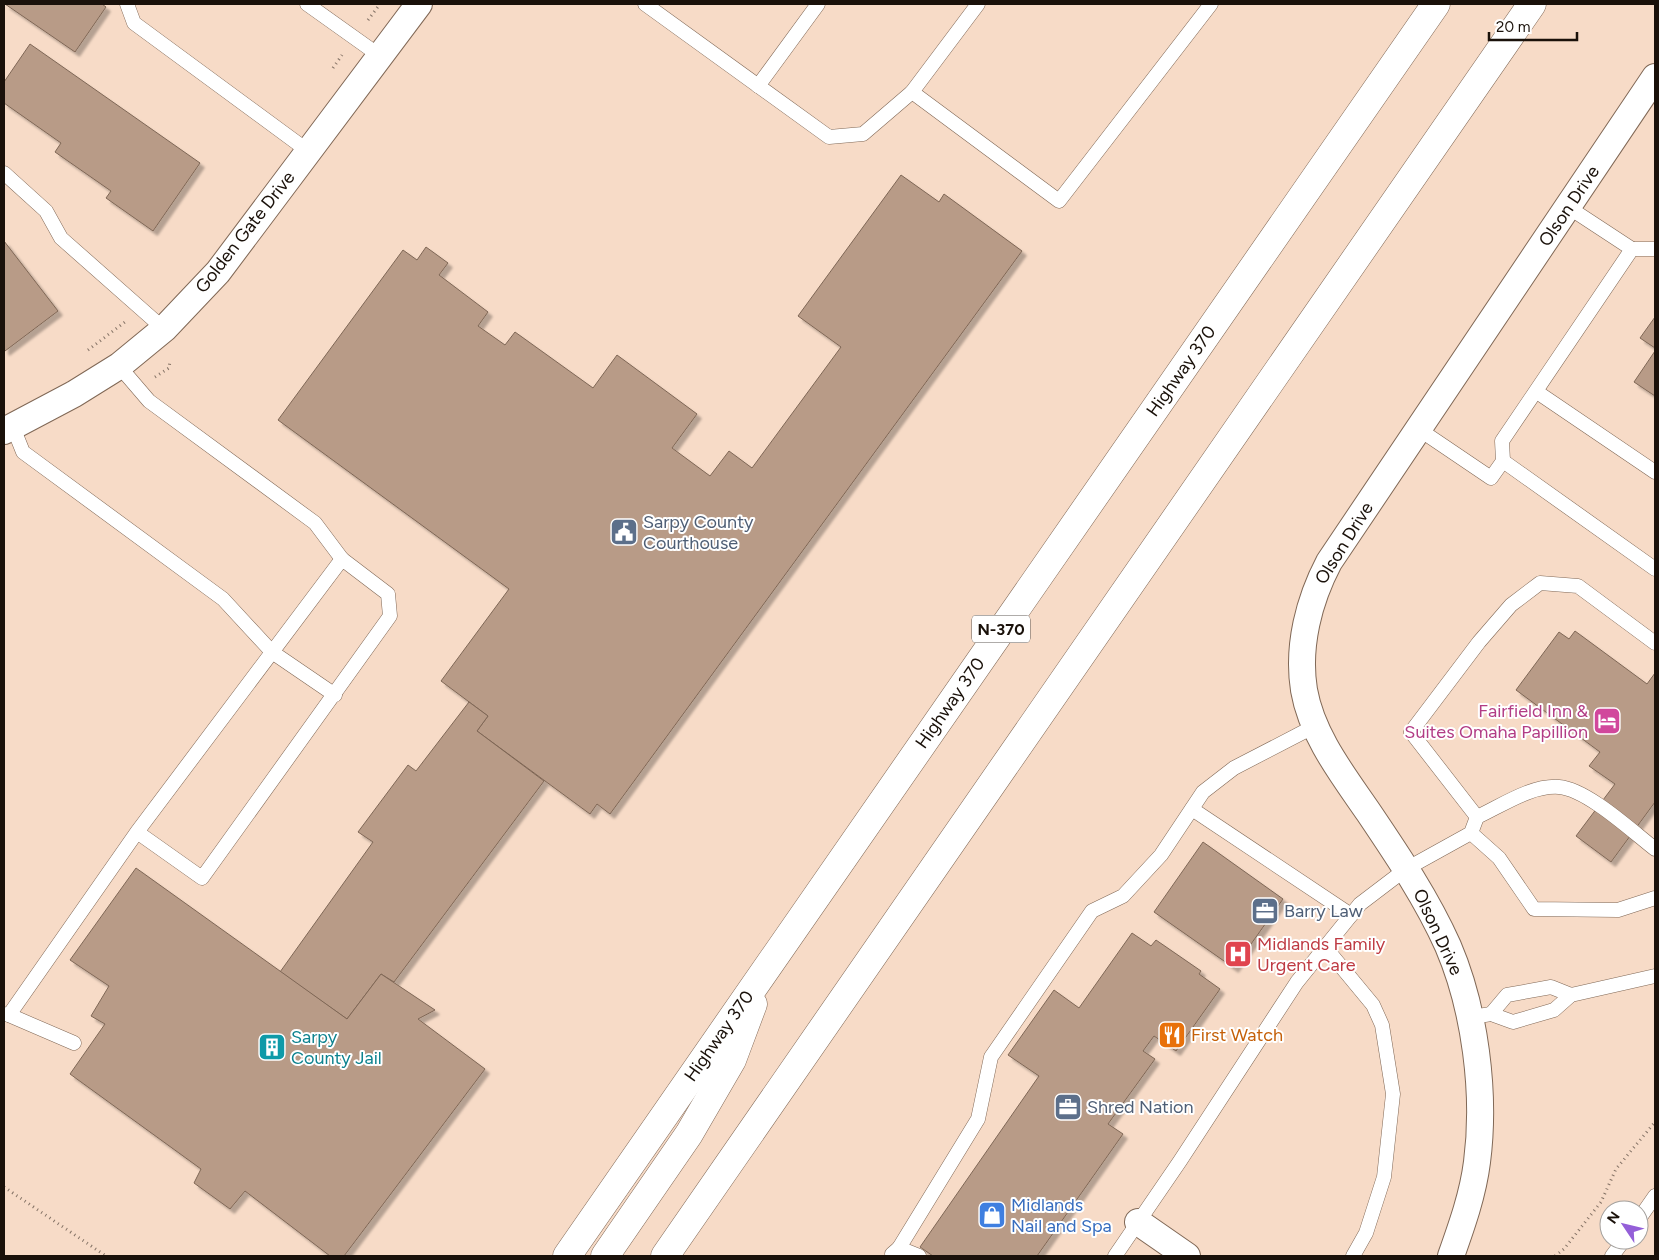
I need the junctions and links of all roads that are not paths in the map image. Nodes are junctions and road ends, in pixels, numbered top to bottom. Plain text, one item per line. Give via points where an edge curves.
1 (127, 4) edge
2 (307, 4) edge
3 (419, 4) edge
4 (645, 4) edge
5 (818, 4) edge
6 (978, 4) edge
7 (1211, 4) edge
8 (1436, 4) edge
9 (1532, 4) edge
10 (380, 56) junction
11 (1655, 77) edge
12 (758, 86) junction
13 (912, 92) junction
14 (308, 151) junction
15 (4, 173) edge
16 (1568, 207) junction
17 (1632, 249) junction
18 (1655, 249) edge
19 (164, 329) junction
20 (119, 366) junction
21 (1537, 392) junction
22 (8, 429) edge
23 (1420, 430) junction
24 (1503, 461) junction
25 (1655, 472) edge
26 (342, 559) junction
27 (1655, 569) edge
28 (1655, 642) edge
29 (272, 652) junction
30 (334, 695) junction
31 (1316, 726) junction
32 (1192, 809) junction
33 (1477, 817) junction
34 (137, 832) junction
35 (1472, 833) junction
36 (1655, 850) edge
37 (1406, 869) junction
38 (1655, 898) edge
39 (1352, 915) junction
40 (1326, 947) junction
41 (768, 965) junction
42 (1655, 976) edge
43 (1571, 995) junction
44 (6, 1015) edge
45 (1481, 1015) junction
46 (74, 1043) dead end
47 (1138, 1222) junction
48 (895, 1254) edge
49 (567, 1256) edge
50 (606, 1256) edge
51 (665, 1256) edge
52 (919, 1256) edge
53 (1114, 1256) edge
54 (1187, 1256) edge
55 (1353, 1256) edge
56 (1451, 1256) edge

1 - 14 lane via 134,23
2 - 10 lane
3 - 10 street, Golden Gate Drive
4 - 12 lane
5 - 12 lane
6 - 13 lane
7 - 13 lane via 1060,201
8 - 41 highway, Highway 370 / N-370
9 - 51 highway
10 - 14 street, Golden Gate Drive
11 - 16 street, Olson Drive
12 - 13 lane via 829,138 863,134
14 - 19 street, Golden Gate Drive via 218,272
15 - 19 lane via 46,212 61,238
16 - 17 lane
16 - 23 street, Olson Drive
17 - 18 lane
17 - 21 lane
19 - 20 street, Golden Gate Drive
20 - 22 street, Golden Gate Drive
20 - 26 lane via 149,401 315,523
21 - 24 lane via 1502,441
21 - 25 lane
22 - 29 lane via 23,452 223,599
23 - 24 lane via 1492,478
23 - 31 street, Olson Drive via 1329,562 1316,587 1302,659 1304,690
24 - 27 lane
26 - 29 lane
26 - 30 lane via 388,594 390,616
28 - 33 lane via 1578,586 1540,583 1511,606 1479,642 1411,732
29 - 30 lane
29 - 34 lane
30 - 34 lane via 202,878
31 - 32 lane via 1234,768 1203,792
31 - 37 street, Olson Drive via 1332,759
32 - 39 lane
32 - 48 lane via 1161,855 1123,896 1092,911 990,1057 978,1119
33 - 35 lane
33 - 36 lane via 1533,792 1561,787 1592,800
34 - 44 lane
35 - 37 lane
35 - 38 lane via 1499,858 1534,909 1618,910
37 - 39 lane via 1376,890
37 - 45 street, Olson Drive
39 - 40 lane
40 - 47 lane via 1297,982
40 - 55 lane via 1373,1005 1382,1025 1393,1094 1384,1177 1366,1233
41 - 49 highway, Highway 370 / N-370
41 - 50 highway via 732,1060 689,1134
42 - 43 lane
43 - 45 lane via 1554,1010 1513,1022
43 - 45 lane via 1551,987 1507,995
44 - 46 lane
45 - 56 street, Olson Drive via 1477,1162 1467,1210
47 - 53 lane
47 - 54 street
48 - 52 lane

